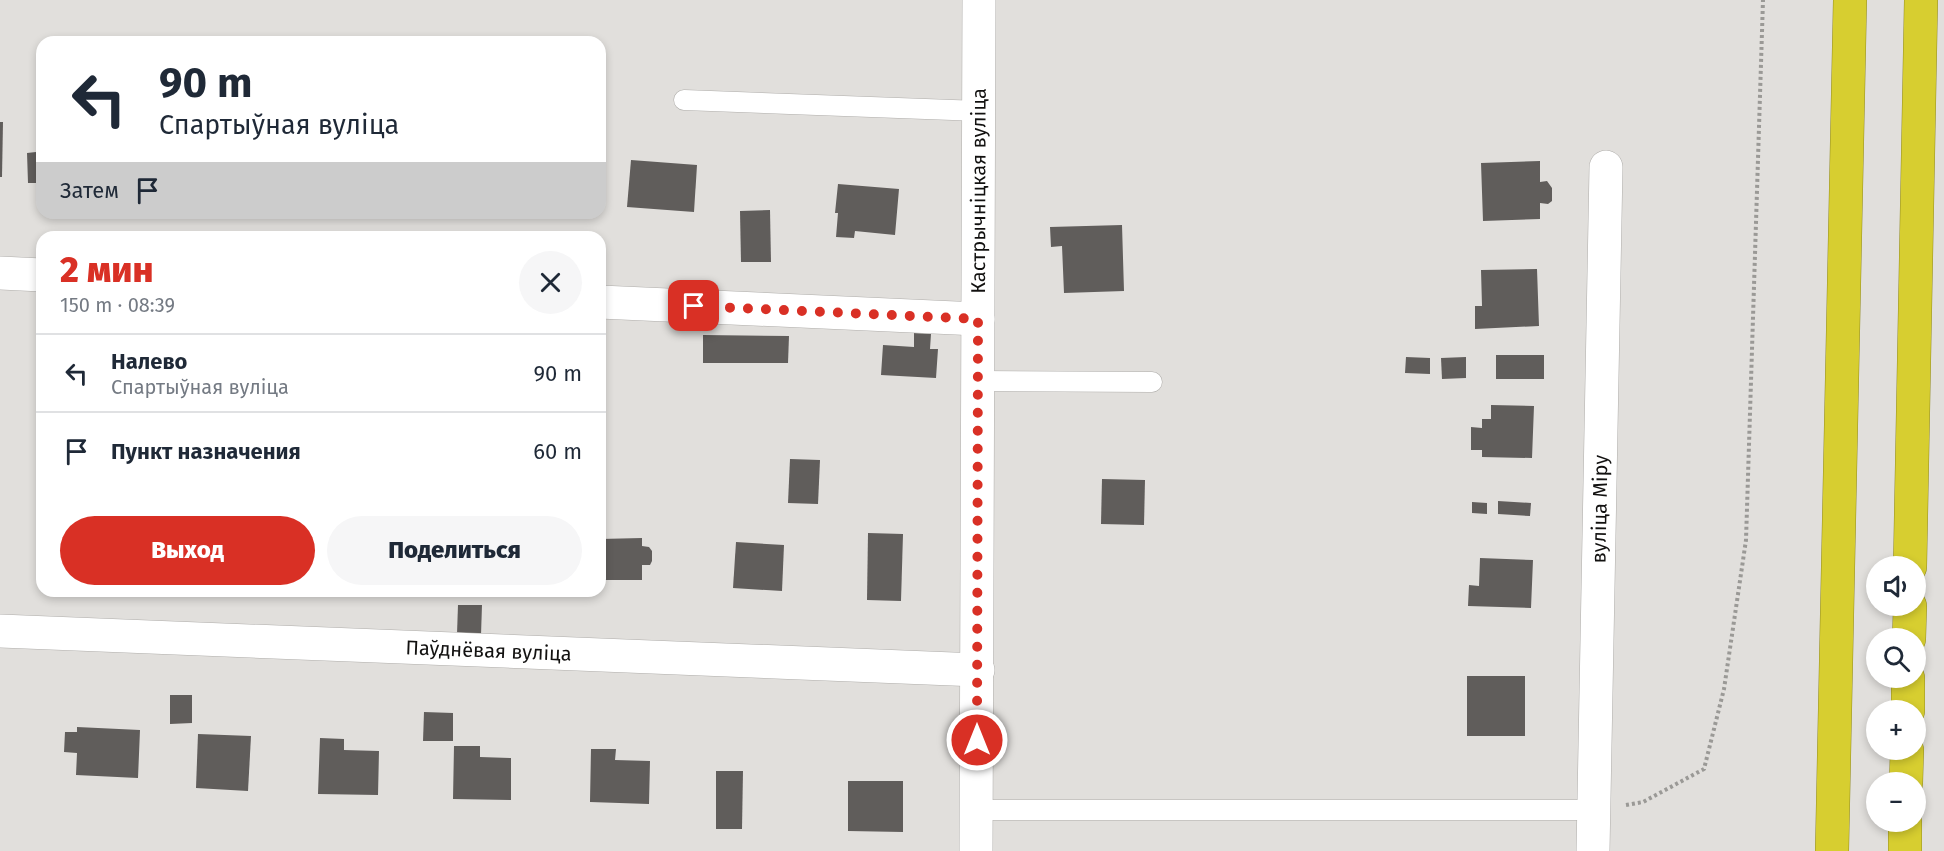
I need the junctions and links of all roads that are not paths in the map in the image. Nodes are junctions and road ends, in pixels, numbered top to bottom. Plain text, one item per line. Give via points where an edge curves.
1 (980, 0) edge
2 (1850, 0) edge
3 (1921, 0) edge
4 (684, 100) dead end
5 (980, 111) junction
6 (1606, 167) dead end
7 (0, 273) edge
8 (36, 275) edge
9 (606, 302) edge
10 (978, 319) junction
11 (977, 381) junction
12 (1152, 382) dead end
13 (1910, 556) edge
14 (0, 631) edge
15 (978, 670) junction
16 (977, 810) junction
17 (1594, 810) junction
18 (1905, 832) edge
19 (976, 851) edge
20 (1593, 851) edge
21 (1832, 851) edge
22 (1905, 851) edge

1 - 5 street, Кастрычніцкая вуліца
2 - 21 highway
3 - 13 highway
4 - 5 lane
5 - 10 street, Кастрычніцкая вуліца
6 - 17 street, вуліца Міру
7 - 8 street
9 - 10 street
10 - 11 street, Кастрычніцкая вуліца
11 - 12 lane
11 - 15 street, Кастрычніцкая вуліца
14 - 15 street, Паўднёвая вуліца
15 - 16 street, Кастрычніцкая вуліца
16 - 17 lane
16 - 19 street, Кастрычніцкая вуліца
17 - 20 street, вуліца Міру
18 - 22 highway

